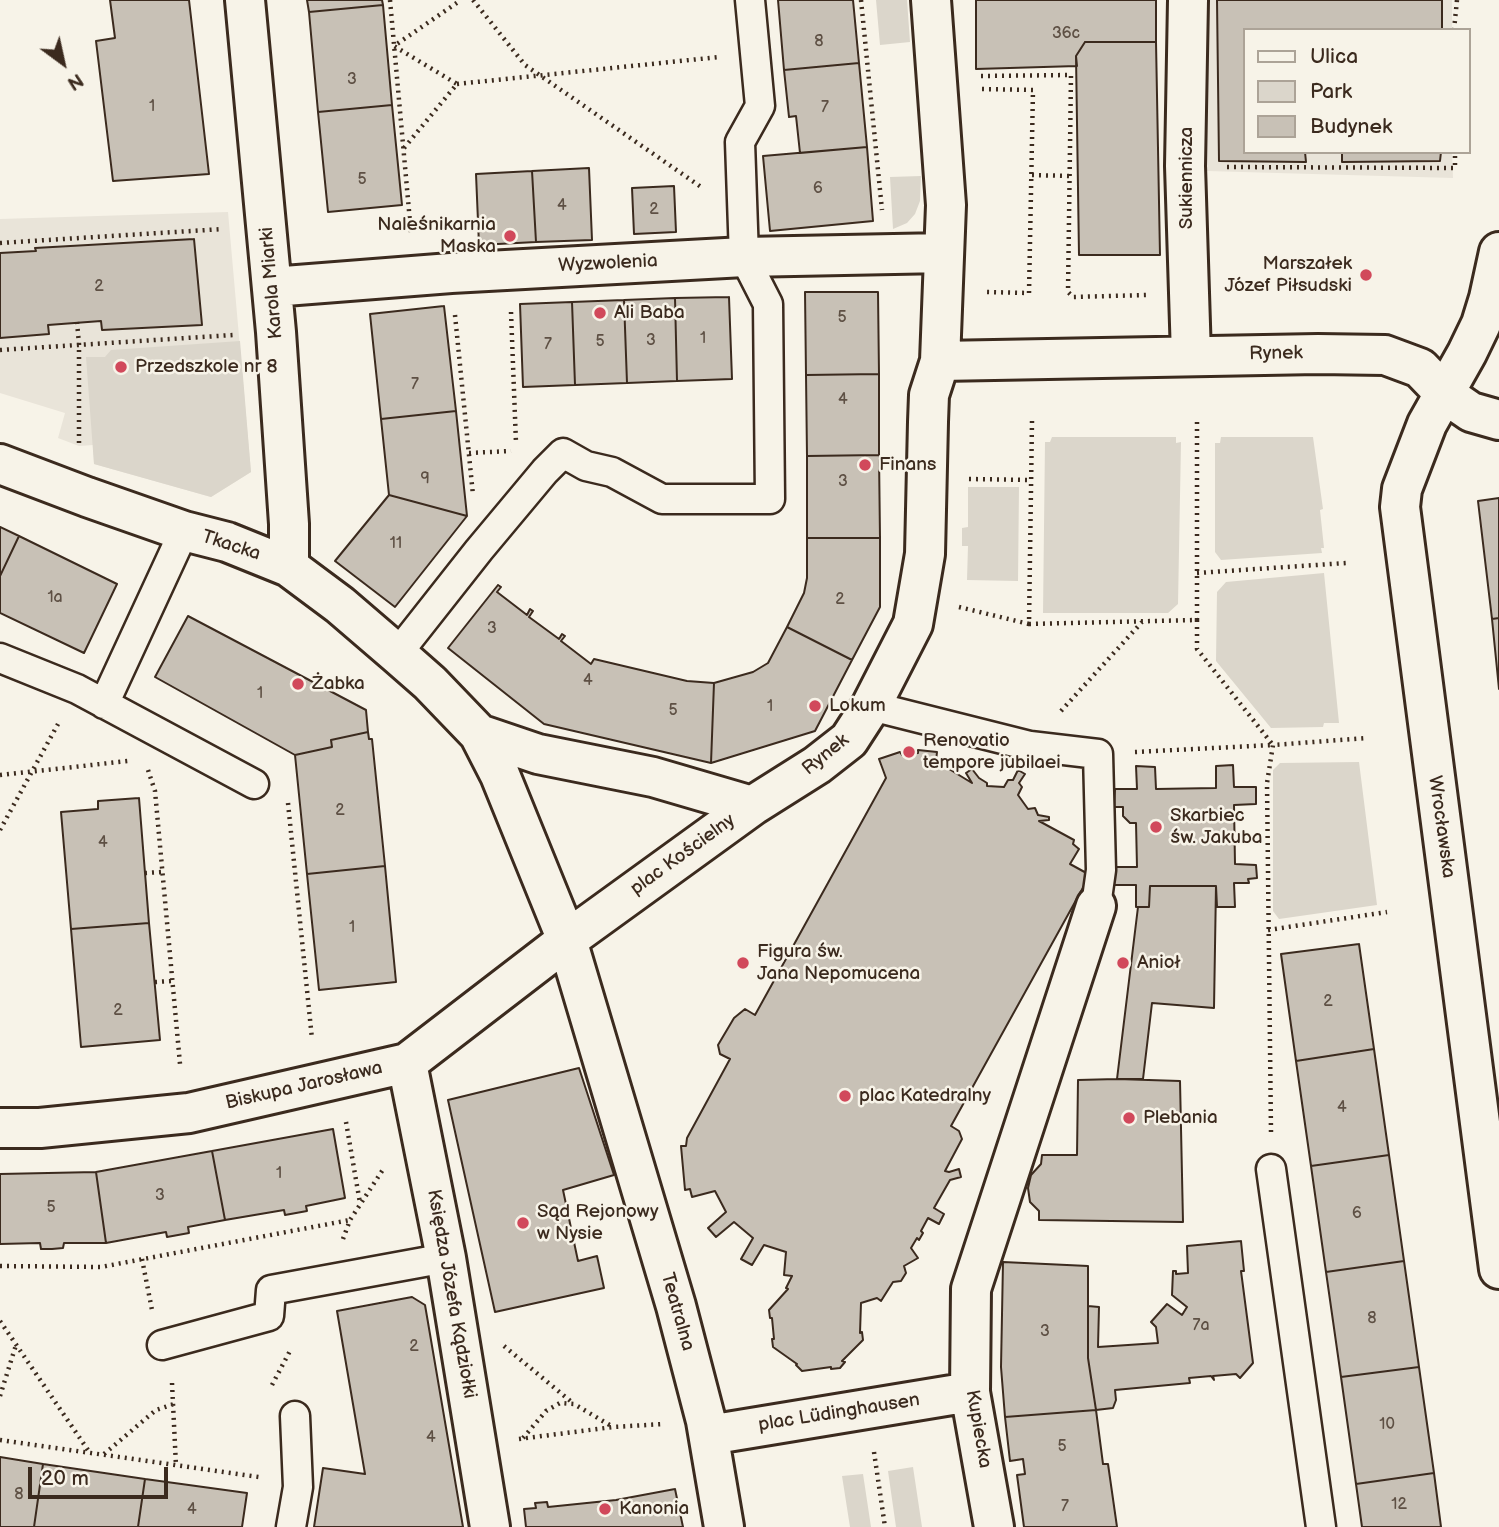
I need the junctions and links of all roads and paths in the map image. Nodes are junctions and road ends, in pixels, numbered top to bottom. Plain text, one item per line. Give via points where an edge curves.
1 (245, 0) edge
2 (390, 0) edge
3 (461, 0) edge
4 (474, 0) edge
5 (750, 0) edge
6 (862, 0) edge
7 (931, 0) edge
8 (1188, 0) edge
9 (1457, 0) edge
10 (1454, 28) edge
11 (394, 46) junction
12 (755, 54) junction
13 (540, 75) junction
14 (974, 76) dead end
15 (457, 84) junction
16 (937, 88) junction
17 (404, 148) junction
18 (1455, 154) edge
19 (1185, 166) junction
20 (1032, 175) junction
21 (1069, 176) junction
22 (709, 192) dead end
23 (229, 229) dead end
24 (0, 243) edge
25 (1499, 252) edge
26 (944, 253) junction
27 (887, 254) junction
28 (744, 257) junction
29 (509, 269) junction
30 (433, 274) junction
31 (272, 287) junction
32 (942, 291) junction
33 (1149, 295) dead end
34 (77, 323) dead end
35 (239, 334) dead end
36 (79, 344) junction
37 (0, 350) edge
38 (1191, 356) junction
39 (940, 361) junction
40 (1445, 394) junction
41 (1197, 420) dead end
42 (1032, 421) dead end
43 (1499, 421) edge
44 (469, 453) junction
45 (78, 454) dead end
46 (0, 464) edge
47 (926, 478) junction
48 (1032, 480) junction
49 (184, 531) junction
50 (479, 550) junction
51 (1346, 563) dead end
52 (289, 567) junction
53 (1197, 573) junction
54 (916, 603) junction
55 (1197, 620) junction
56 (1142, 621) junction
57 (1029, 624) junction
58 (397, 654) junction
59 (0, 658) edge
60 (430, 683) joint
61 (77, 689) junction
62 (104, 704) junction
63 (871, 706) junction
64 (480, 734) junction
65 (1367, 738) dead end
66 (1273, 745) junction
67 (1030, 746) junction
68 (1098, 754) junction
69 (131, 761) dead end
70 (140, 766) dead end
71 (32, 771) junction
72 (0, 775) edge
73 (254, 784) joint
74 (752, 806) junction
75 (0, 830) edge
76 (162, 872) junction
77 (145, 873) dead end
78 (1096, 906) joint
79 (1387, 912) dead end
80 (1268, 930) junction
81 (567, 940) junction
82 (173, 981) junction
83 (155, 982) dead end
84 (312, 1038) dead end
85 (1484, 1041) edge
86 (407, 1063) junction
87 (180, 1064) dead end
88 (339, 1079) junction
89 (0, 1128) edge
90 (422, 1136) junction
91 (1271, 1169) joint
92 (360, 1204) junction
93 (351, 1220) junction
94 (446, 1258) junction
95 (0, 1266) edge
96 (1499, 1269) edge
97 (329, 1279) junction
98 (457, 1320) junction
99 (0, 1321) edge
100 (17, 1345) junction
101 (162, 1345) dead end
102 (970, 1392) junction
103 (0, 1396) edge
104 (174, 1404) dead end
105 (574, 1404) junction
106 (867, 1409) junction
107 (295, 1416) dead end
108 (613, 1427) junction
109 (708, 1428) junction
110 (522, 1439) junction
111 (0, 1440) edge
112 (478, 1444) junction
113 (90, 1454) junction
114 (103, 1455) junction
115 (259, 1477) dead end
116 (291, 1527) edge
117 (490, 1527) edge
118 (724, 1527) edge
119 (885, 1527) edge
120 (994, 1527) edge
121 (1321, 1527) edge

1 - 31 street, Karola Miarki
2 - 11 path
3 - 11 path
4 - 13 path via 525,65
5 - 12 lane
6 - 27 path
7 - 16 street, Rynek
8 - 19 street, Sukiennicza
9 - 10 path
11 - 15 path
11 - 17 path
12 - 13 path
12 - 28 lane via 760,106 740,142
13 - 15 path
13 - 22 path
14 - 21 path via 1071,75
15 - 17 path
16 - 20 path via 1033,90
16 - 26 street, Rynek via 946,205
17 - 30 path
18 - 19 path via 1455,168
19 - 38 street, Sukiennicza
20 - 21 path
20 - 32 path via 1029,293
21 - 33 path via 1068,292 1073,297
23 - 24 path
25 - 40 street via 1480,324
26 - 27 street, Wyzwolenia
26 - 32 street, Rynek
27 - 28 street, Wyzwolenia
28 - 29 street, Wyzwolenia
28 - 50 lane via 768,304 770,499 662,499 563,453
29 - 30 street, Wyzwolenia
29 - 44 path via 517,450
30 - 31 street, Wyzwolenia
30 - 44 path
31 - 52 street, Karola Miarki
32 - 39 street, Rynek
34 - 36 path
35 - 36 path
36 - 37 path
36 - 45 path
38 - 39 street, Rynek
38 - 40 street, Rynek via 1385,355 1420,368
39 - 47 street, Rynek via 929,395
40 - 43 street, Rynek via 1471,412
40 - 85 street, Wrocławska via 1427,424 1402,489 1400,507
41 - 53 path
42 - 48 path
44 - 50 path
46 - 49 street, Tkacka
47 - 48 path
47 - 54 street, Rynek via 925,554
48 - 57 path
49 - 52 street, Tkacka via 227,542
49 - 62 lane
50 - 58 lane
51 - 53 path
52 - 58 street, Tkacka
53 - 55 path
54 - 57 path
54 - 63 street, Rynek via 913,624
55 - 56 path
55 - 66 path via 1197,649
56 - 57 path
56 - 67 path
58 - 60 street, Tkacka
59 - 61 lane
60 - 64 street, plac Kościelny
61 - 62 lane
61 - 71 path
62 - 73 lane
63 - 67 lane
63 - 74 street, Rynek via 849,740
64 - 74 street, plac Kościelny via 538,754 653,777
64 - 81 street, plac Kościelny
65 - 66 path
66 - 68 path
66 - 80 path via 1267,783
67 - 68 lane
68 - 78 lane via 1101,870
69 - 71 path
70 - 76 path via 148,770 155,791
71 - 72 path
71 - 75 path
73 - 84 path via 286,782
74 - 81 street, plac Kościelny
76 - 77 path
76 - 82 path
78 - 102 street, Kupiecka via 971,1289
79 - 80 path
80 - 91 path
81 - 86 street, Biskupa Jarosława
81 - 109 street, Teatralna
82 - 83 path
82 - 87 path
85 - 96 street, Wrocławska
86 - 88 street, Biskupa Jarosława
86 - 90 street, Księdza Józefa Kądziołki
88 - 89 street, Biskupa Jarosława via 189,1113
88 - 92 path
90 - 92 path via 401,1142
90 - 94 street, Księdza Józefa Kądziołki
91 - 121 lane
92 - 93 path
93 - 95 path via 101,1267
93 - 97 path
94 - 97 lane
94 - 98 street, Księdza Józefa Kądziołki
97 - 101 lane via 271,1290 270,1316
98 - 105 path via 498,1341
98 - 112 street, Księdza Józefa Kądziołki
99 - 100 path
100 - 103 path
100 - 113 path
102 - 106 street, plac Lüdinghausen
102 - 120 street, Kupiecka
104 - 114 path via 156,1410
105 - 108 path
105 - 110 path via 560,1403 546,1411
106 - 109 street, plac Lüdinghausen
106 - 119 path
107 - 116 lane via 298,1487
108 - 109 path
108 - 110 path
109 - 118 street, Teatralna
110 - 112 path
111 - 113 path
112 - 117 street, Księdza Józefa Kądziołki
113 - 114 path
114 - 115 path

